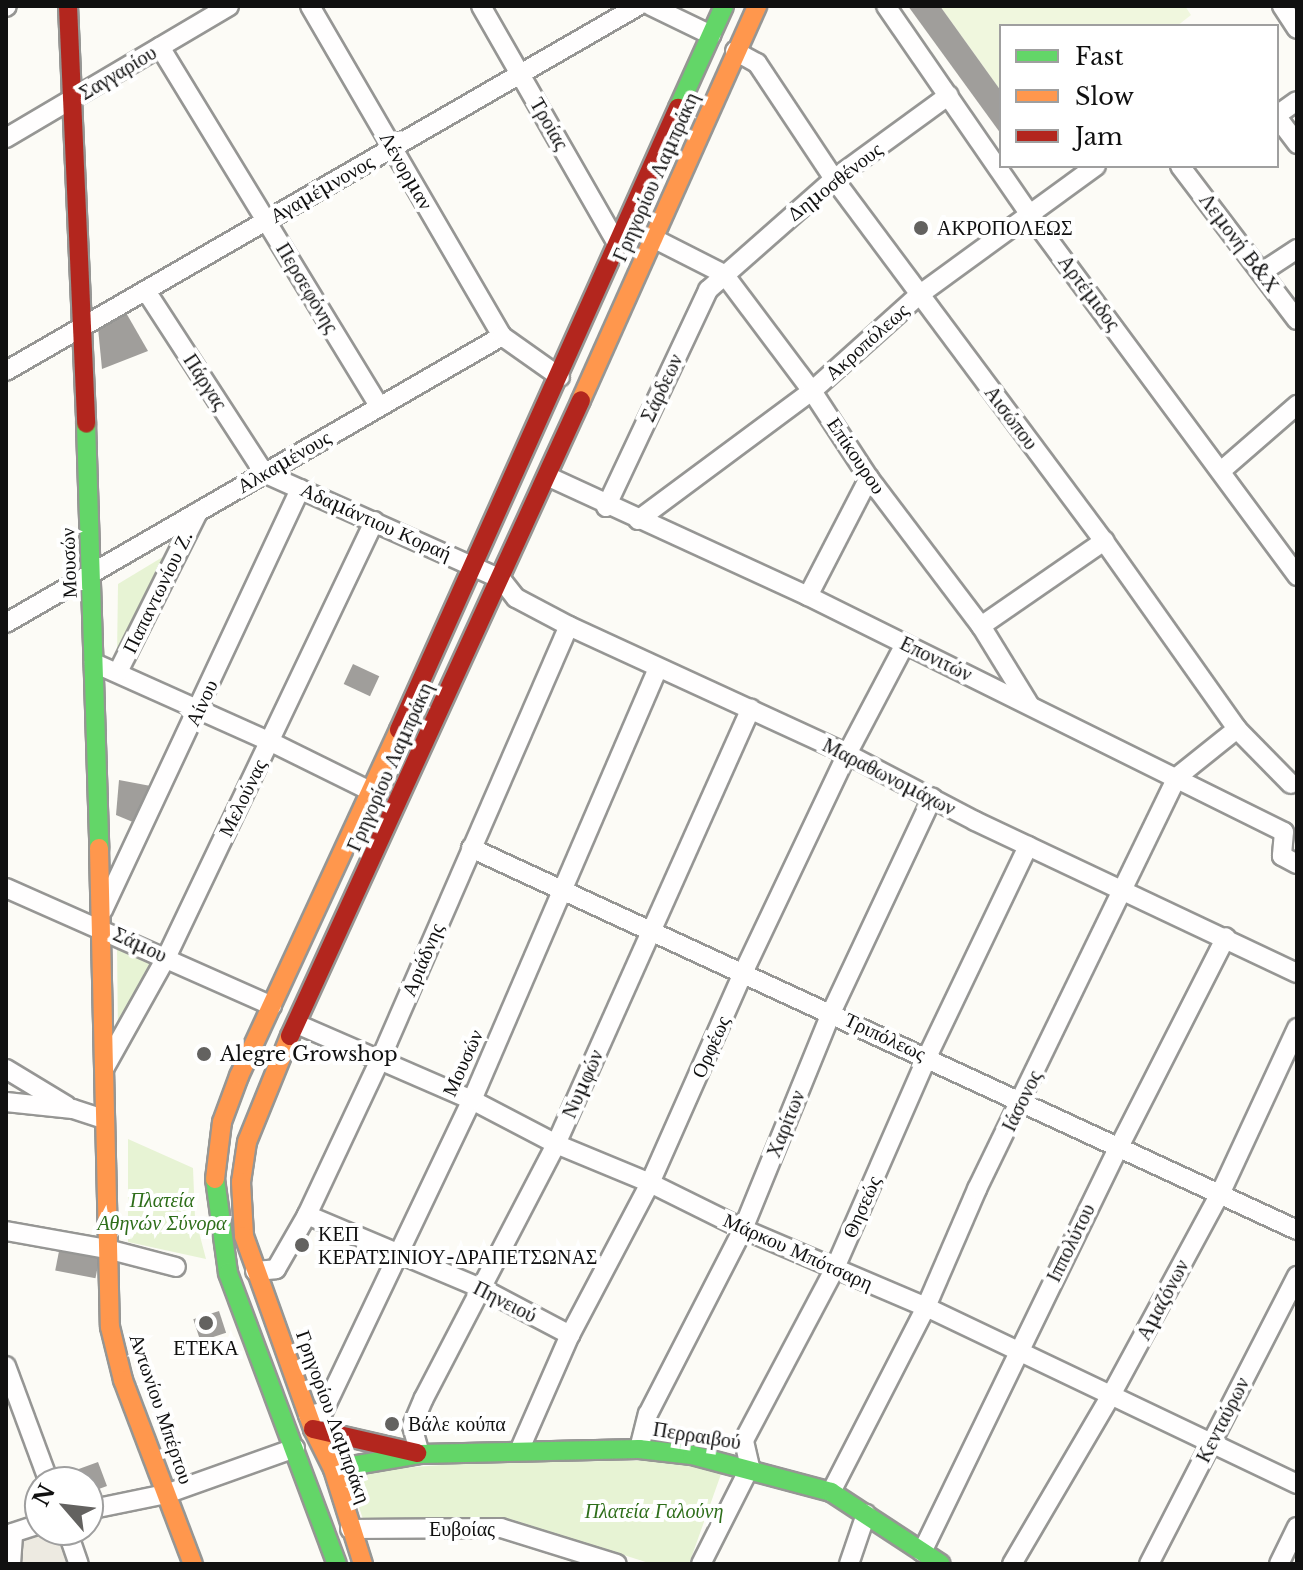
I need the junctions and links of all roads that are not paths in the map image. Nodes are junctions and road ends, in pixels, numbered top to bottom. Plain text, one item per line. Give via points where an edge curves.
1 (68, 6) edge
2 (229, 6) edge
3 (310, 6) edge
4 (481, 6) edge
5 (638, 6) edge
6 (651, 6) edge
7 (724, 6) edge
8 (757, 6) edge
9 (886, 6) edge
10 (1282, 6) edge
11 (1297, 29) edge
12 (711, 35) junction
13 (160, 47) junction
14 (735, 51) junction
15 (520, 74) junction
16 (949, 95) junction
17 (73, 99) junction
18 (1297, 101) edge
19 (1279, 114) edge
20 (1279, 119) edge
21 (6, 138) edge
22 (1297, 144) edge
23 (393, 148) junction
24 (1093, 168) edge
25 (1182, 168) edge
26 (834, 179) junction
27 (1031, 216) junction
28 (267, 222) junction
29 (655, 239) junction
30 (616, 242) junction
31 (1297, 249) edge
32 (1262, 272) junction
33 (724, 274) junction
34 (146, 291) junction
35 (919, 295) junction
36 (1297, 320) edge
37 (80, 329) junction
38 (502, 336) junction
39 (6, 371) edge
40 (560, 377) junction
41 (812, 391) junction
42 (1297, 405) edge
43 (379, 406) junction
44 (1221, 471) junction
45 (264, 473) junction
46 (547, 476) junction
47 (869, 478) junction
48 (300, 489) junction
49 (606, 507) junction
50 (198, 512) junction
51 (638, 520) junction
52 (374, 521) junction
53 (1104, 541) junction
54 (92, 573) junction
55 (487, 573) junction
56 (1297, 576) edge
57 (808, 596) junction
58 (6, 623) edge
59 (569, 626) junction
60 (981, 626) junction
61 (905, 644) junction
62 (94, 663) junction
63 (658, 668) junction
64 (118, 672) junction
65 (1029, 704) junction
66 (199, 709) junction
67 (751, 709) junction
68 (1237, 729) junction
69 (271, 742) junction
70 (847, 754) junction
71 (1177, 777) junction
72 (1295, 781) edge
73 (372, 792) junction
74 (932, 798) junction
75 (1028, 846) junction
76 (471, 848) junction
77 (1297, 864) edge
78 (6, 888) edge
79 (563, 889) junction
80 (1125, 889) junction
81 (100, 922) junction
82 (651, 929) junction
83 (1226, 937) junction
84 (166, 958) junction
85 (744, 971) junction
86 (1297, 973) edge
87 (272, 1006) junction
88 (831, 1013) junction
89 (297, 1024) junction
90 (1297, 1028) edge
91 (927, 1057) junction
92 (380, 1060) junction
93 (6, 1069) edge
94 (103, 1070) junction
95 (472, 1100) junction
96 (1022, 1100) junction
97 (6, 1102) edge
98 (73, 1109) junction
99 (104, 1119) junction
100 (556, 1144) junction
101 (1120, 1145) junction
102 (650, 1183) junction
103 (1221, 1192) junction
104 (307, 1215) junction
105 (743, 1229) junction
106 (1297, 1230) edge
107 (6, 1231) edge
108 (107, 1249) junction
109 (397, 1255) junction
110 (176, 1267) dead end
111 (835, 1268) junction
112 (255, 1271) junction
113 (1297, 1276) edge
114 (481, 1288) junction
115 (926, 1307) junction
116 (570, 1335) junction
117 (1018, 1352) junction
118 (6, 1366) edge
119 (1110, 1397) junction
120 (310, 1422) junction
121 (1210, 1445) junction
122 (295, 1448) junction
123 (639, 1449) junction
124 (519, 1451) junction
125 (420, 1454) junction
126 (43, 1466) edge
127 (750, 1467) junction
128 (333, 1469) junction
129 (1297, 1484) edge
130 (831, 1492) junction
131 (166, 1494) junction
132 (104, 1507) edge
133 (866, 1514) junction
134 (1297, 1527) edge
135 (350, 1529) junction
136 (9, 1534) edge
137 (922, 1552) junction
138 (578, 1558) edge
139 (11, 1564) edge
140 (193, 1564) edge
141 (337, 1564) edge
142 (363, 1564) edge
143 (617, 1564) edge
144 (701, 1564) edge
145 (849, 1564) edge
146 (941, 1564) edge
147 (1012, 1564) edge
148 (1149, 1564) edge
149 (1279, 1564) edge

1 - 17 main road, Μουσών
2 - 13 street, Σαγγαρίου
3 - 23 street, Λένορμαν
4 - 15 street, Τροίας
5 - 15 street, Αγαμέμνονος
6 - 12 street
7 - 12 main road, Γρηγορίου Λαμπράκη
8 - 14 main road, Γρηγορίου Λαμπράκη
9 - 16 street, Αρτέμιδος
10 - 11 street
12 - 30 main road, Γρηγορίου Λαμπράκη
13 - 17 street, Σαγγαρίου
13 - 28 street, Περσεφόνης
14 - 26 street, Αισώπου via 757,63
14 - 29 main road, Γρηγορίου Λαμπράκη
15 - 23 street, Αγαμέμνονος
15 - 30 street, Τροίας
16 - 26 street, Δημοσθένους
16 - 27 street, Αρτέμιδος
17 - 21 street, Σαγγαρίου
17 - 37 main road, Μουσών
18 - 19 street
20 - 22 street
23 - 28 street, Αγαμέμνονος
23 - 38 street, Λένορμαν
24 - 27 street, Ακροπόλεως
25 - 32 street, Λεμονή Β&Χ
26 - 33 street, Δημοσθένους
26 - 35 street, Αισώπου
27 - 35 street, Ακροπόλεως
27 - 44 street, Αρτέμιδος
28 - 34 street, Αγαμέμνονος
28 - 43 street, Περσεφόνης
29 - 33 street, Επίκουρου
29 - 46 main road, Γρηγορίου Λαμπράκη
30 - 40 main road, Γρηγορίου Λαμπράκη
31 - 32 street
32 - 36 street, Λεμονή Β&Χ
33 - 41 street, Επίκουρου
33 - 49 street, Σάρδεων via 708,290
34 - 37 street, Αγαμέμνονος
34 - 45 street, Πάργας
35 - 41 street, Ακροπόλεως
35 - 53 street, Αισώπου
37 - 39 street, Αγαμέμνονος
37 - 54 main road, Μουσών
38 - 40 street
38 - 43 street, Αλκαμένους
40 - 55 main road, Γρηγορίου Λαμπράκη
41 - 47 street, Επίκουρου
41 - 51 street, Ακροπόλεως
42 - 44 street
43 - 45 street, Αλκαμένους
44 - 56 street, Αρτέμιδος
45 - 48 street, Αδαμάντιου Κοραή
45 - 50 street, Αλκαμένους
46 - 49 street, Επονιτών
46 - 55 main road, Γρηγορίου Λαμπράκη
47 - 57 street
47 - 60 street, Επίκουρου
48 - 52 street, Αδαμάντιου Κοραή
48 - 66 street, Αίνου
49 - 51 street, Επονιτών
50 - 54 street, Αλκαμένους
50 - 64 street, Παπαντωνίου Ζ.
51 - 57 street, Επονιτών
52 - 55 street, Αδαμάντιου Κοραή
52 - 69 street, Μελούνας
53 - 60 street
53 - 68 street, Αισώπου
54 - 58 street, Αλκαμένους
54 - 62 main road, Μουσών
55 - 59 street, Μαραθωνομάχων via 516,598
55 - 73 main road, Γρηγορίου Λαμπράκη
55 - 89 main road, Γρηγορίου Λαμπράκη
57 - 61 street, Επονιτών
59 - 63 street, Μαραθωνομάχων
59 - 76 street, Αριάδνης
60 - 65 street, Επίκουρου
61 - 65 street, Επονιτών
61 - 70 street, Ορφέως
62 - 64 street
62 - 81 main road, Μουσών
63 - 67 street, Μαραθωνομάχων
63 - 79 street, Μουσών
64 - 66 street
65 - 71 street, Επονιτών
66 - 69 street
66 - 81 street, Αίνου
67 - 70 street, Μαραθωνομάχων
67 - 82 street, Νυμφών
68 - 71 street, Ιάσονος
68 - 72 street, Αισώπου
69 - 73 street
69 - 84 street, Μελούνας
70 - 74 street, Μαραθωνομάχων
70 - 85 street, Ορφέως
71 - 77 street, Επονιτών via 1284,832 1282,856
71 - 80 street, Ιάσονος
73 - 87 main road, Γρηγορίου Λαμπράκη
74 - 75 street, Μαραθωνομάχων
74 - 88 street, Χαρίτων
75 - 80 street, Μαραθωνομάχων
75 - 91 street, Θησεώς
76 - 79 street, Τριπόλεως
76 - 92 street, Αριάδνης
78 - 81 street, Σάμου
79 - 82 street, Τριπόλεως
79 - 95 street, Μουσών
80 - 83 street, Μαραθωνομάχων
80 - 96 street, Ιάσονος
81 - 84 street, Σάμου
81 - 94 main road, Μουσών
82 - 85 street, Τριπόλεως
82 - 100 street, Νυμφών
83 - 86 street, Μαραθωνομάχων
83 - 101 street, Ιππολύτου
84 - 87 street, Σάμου
84 - 94 street, Μελούνας
85 - 88 street, Τριπόλεως
85 - 102 street, Ορφέως
87 - 122 main road, Γρηγορίου Λαμπράκη via 222,1122 215,1177 228,1273
88 - 91 street, Τριπόλεως
88 - 105 street, Χαρίτων
89 - 92 street, Μάρκου Μπότσαρη
89 - 112 main road, Γρηγορίου Λαμπράκη via 247,1142 241,1182 244,1236
90 - 103 street, Αμαζόνων
91 - 96 street, Τριπόλεως
91 - 111 street, Θησεώς
92 - 95 street, Μάρκου Μπότσαρη
92 - 104 street, Αριάδνης
93 - 98 street
94 - 99 main road, Μουσών
95 - 100 street, Μάρκου Μπότσαρη
95 - 109 street, Μουσών
96 - 101 street, Τριπόλεως
96 - 115 street, Ιάσονος
97 - 98 street
98 - 99 street
99 - 108 main road, Αντωνίου Μπέρτου
100 - 102 street, Μάρκου Μπότσαρη
100 - 114 street, Νυμφών
101 - 103 street, Τριπόλεως
101 - 117 street, Ιππολύτου
102 - 105 street, Μάρκου Μπότσαρη
102 - 116 street, Ορφέως
103 - 106 street, Τριπόλεως
103 - 119 street, Αμαζόνων
104 - 109 street, Πηνειού
104 - 112 street, Αριάδνης via 276,1269
105 - 111 street, Μάρκου Μπότσαρη
105 - 123 street, Χαρίτων via 648,1414
107 - 108 street
108 - 110 street
108 - 131 main road, Αντωνίου Μπέρτου via 110,1327
109 - 114 street, Πηνειού
109 - 120 street, Μουσών via 323,1412
111 - 115 street, Μάρκου Μπότσαρη
111 - 127 street, Θησεώς via 744,1440
112 - 120 main road, Γρηγορίου Λαμπράκη
113 - 121 street, Κενταύρων
114 - 116 street, Πηνειού
114 - 125 street, Νυμφών via 412,1426
115 - 117 street, Μάρκου Μπότσαρη
115 - 130 street, Ιάσονος
116 - 124 street, Ορφέως
117 - 119 street, Μάρκου Μπότσαρη
117 - 137 street, Ιππολύτου
118 - 126 street
119 - 121 street, Μάρκου Μπότσαρη
119 - 147 street, Αμαζόνων
120 - 125 main road, Περραιβού
120 - 128 main road, Γρηγορίου Λαμπράκη
121 - 129 street, Μάρκου Μπότσαρη
121 - 148 street, Κενταύρων
122 - 131 street
122 - 141 main road, Γρηγορίου Λαμπράκη
123 - 124 main road, Περραιβού
123 - 127 main road, Περραιβού
124 - 125 main road, Περραιβού
125 - 128 main road, Περραιβού
127 - 130 main road, Περραιβού
127 - 144 street, Θησεώς
128 - 135 main road, Γρηγορίου Λαμπράκη
130 - 133 main road, Περραιβού
131 - 132 street
131 - 140 main road, Αντωνίου Μπέρτου
133 - 137 main road, Περραιβού
133 - 145 street
134 - 149 street
135 - 138 street, Ευβοίας via 501,1528
135 - 142 main road, Γρηγορίου Λαμπράκη
136 - 139 street
137 - 146 main road, Περραιβού
138 - 143 street, Ευβοίας

